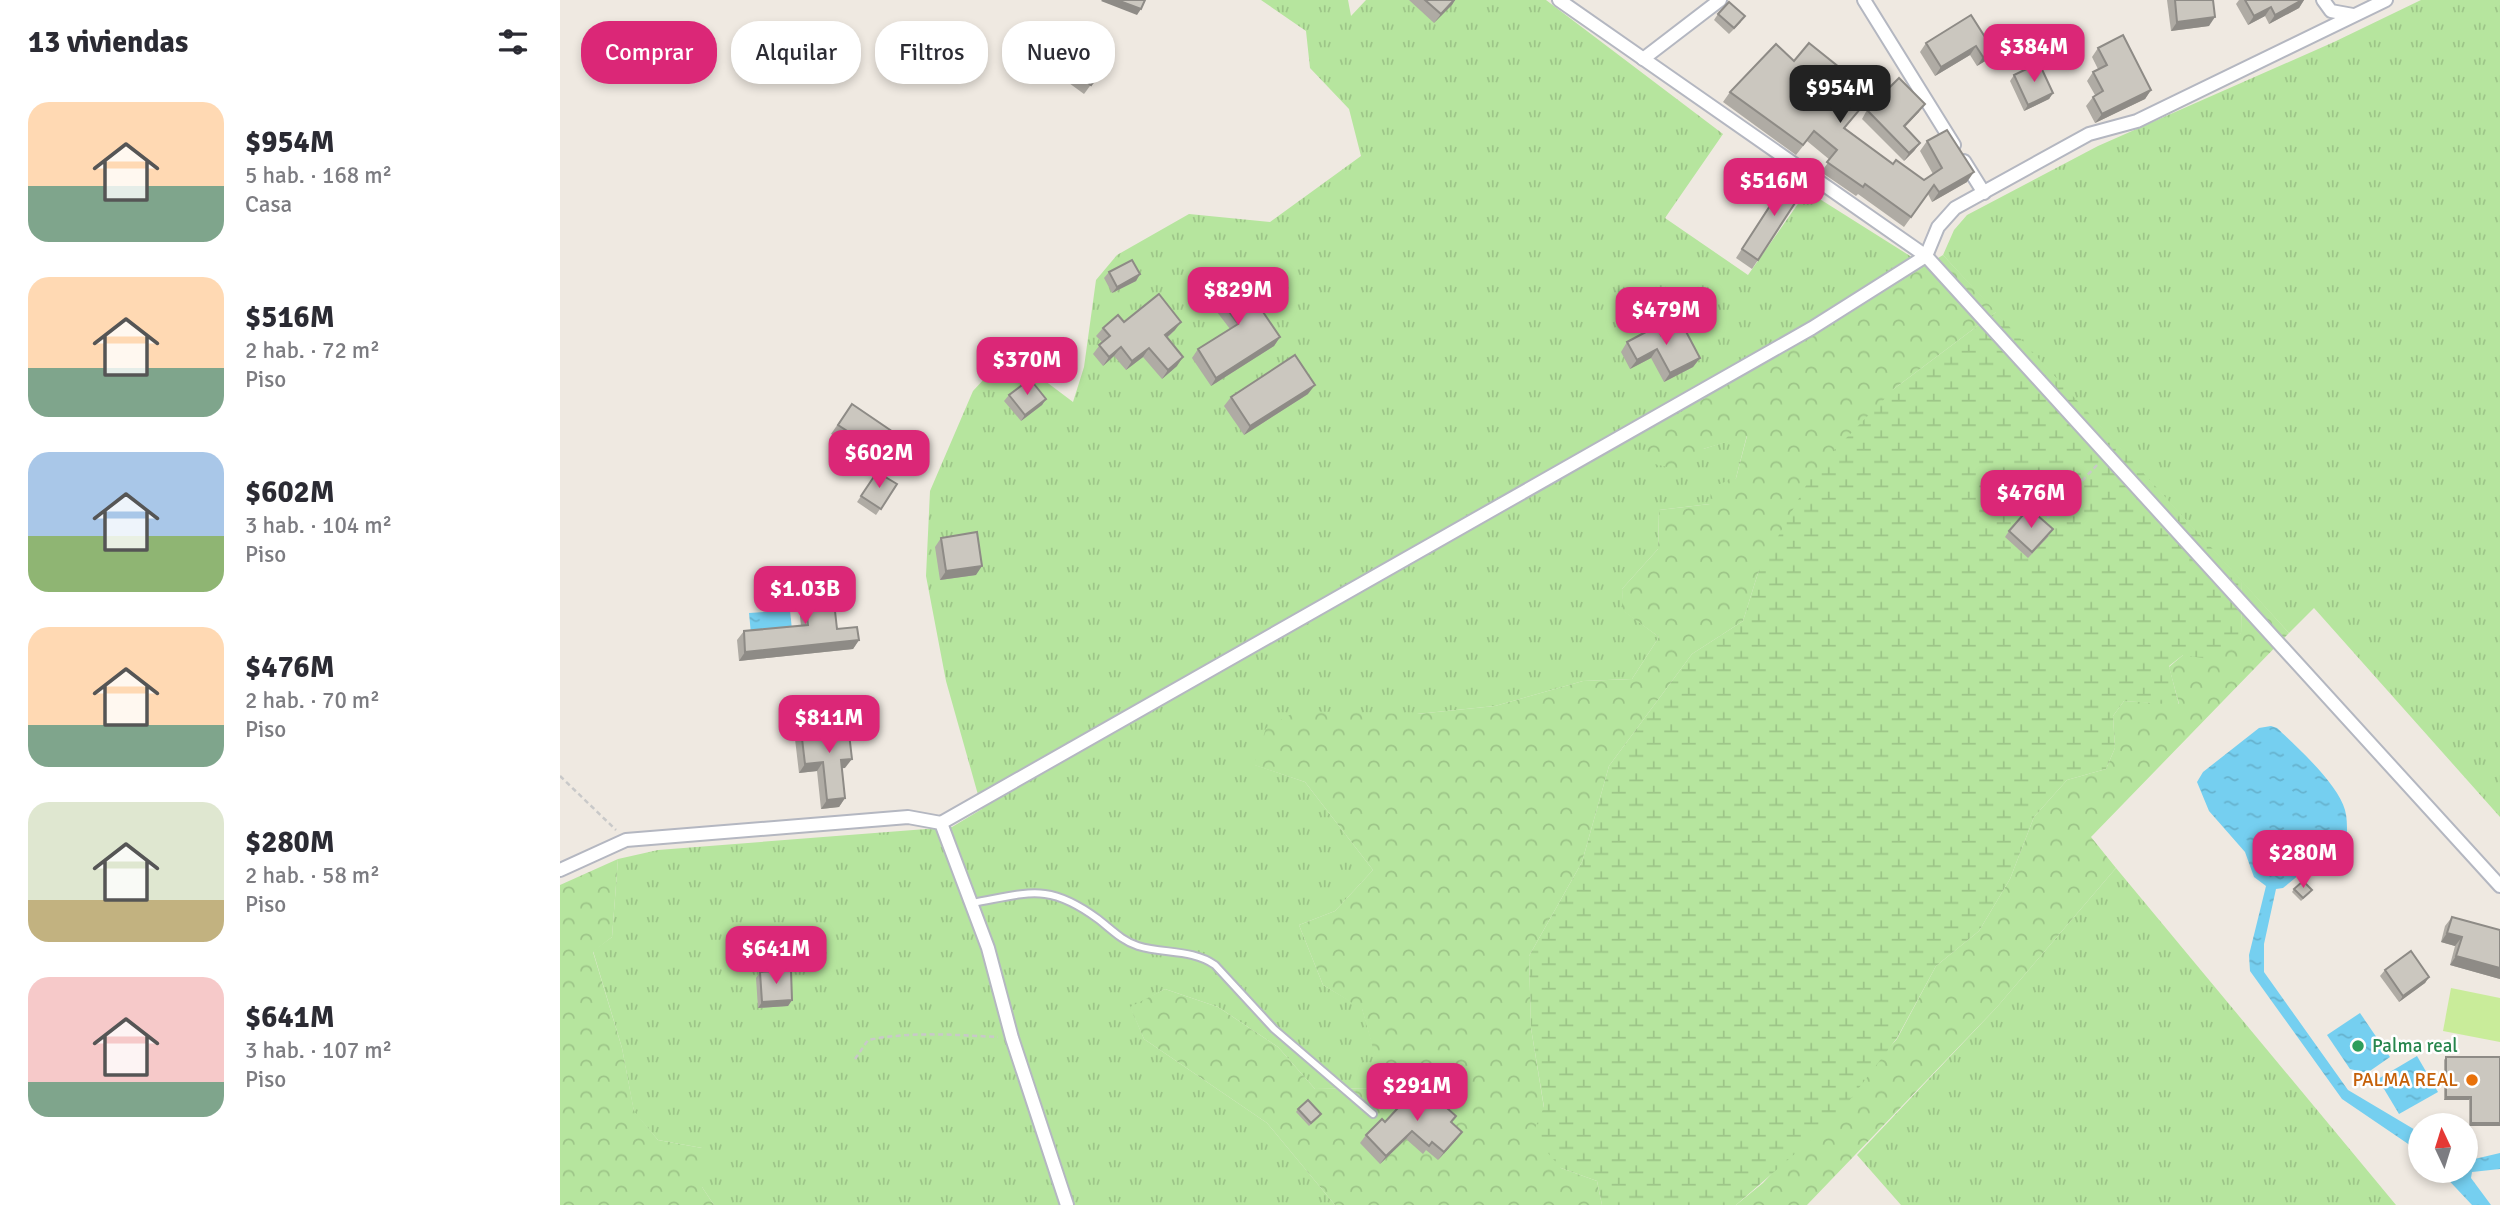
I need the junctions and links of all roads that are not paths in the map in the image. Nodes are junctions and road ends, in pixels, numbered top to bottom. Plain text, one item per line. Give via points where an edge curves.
1 (1559, 0) edge
2 (1720, 0) edge
3 (1864, 0) edge
4 (2386, 0) edge
5 (2327, 6) edge
6 (2354, 15) junction
7 (2318, 33) junction
8 (1643, 59) junction
9 (1984, 192) junction
10 (1926, 256) junction
11 (942, 823) junction
12 (560, 870) edge
13 (2500, 886) edge
14 (972, 903) junction
15 (1373, 1114) dead end
16 (1067, 1205) edge

1 - 8 street
2 - 8 street
3 - 9 street
4 - 6 street
5 - 6 street
5 - 7 street
6 - 7 street
7 - 9 street via 2137,121 2089,134
8 - 10 street
9 - 10 street via 1955,208 1938,227
10 - 11 street via 1812,328
10 - 13 street
11 - 12 street via 908,817 626,840
11 - 14 street
14 - 15 lane via 1036,892 1052,894 1070,900 1135,945 1205,958 1274,1029
14 - 16 street

